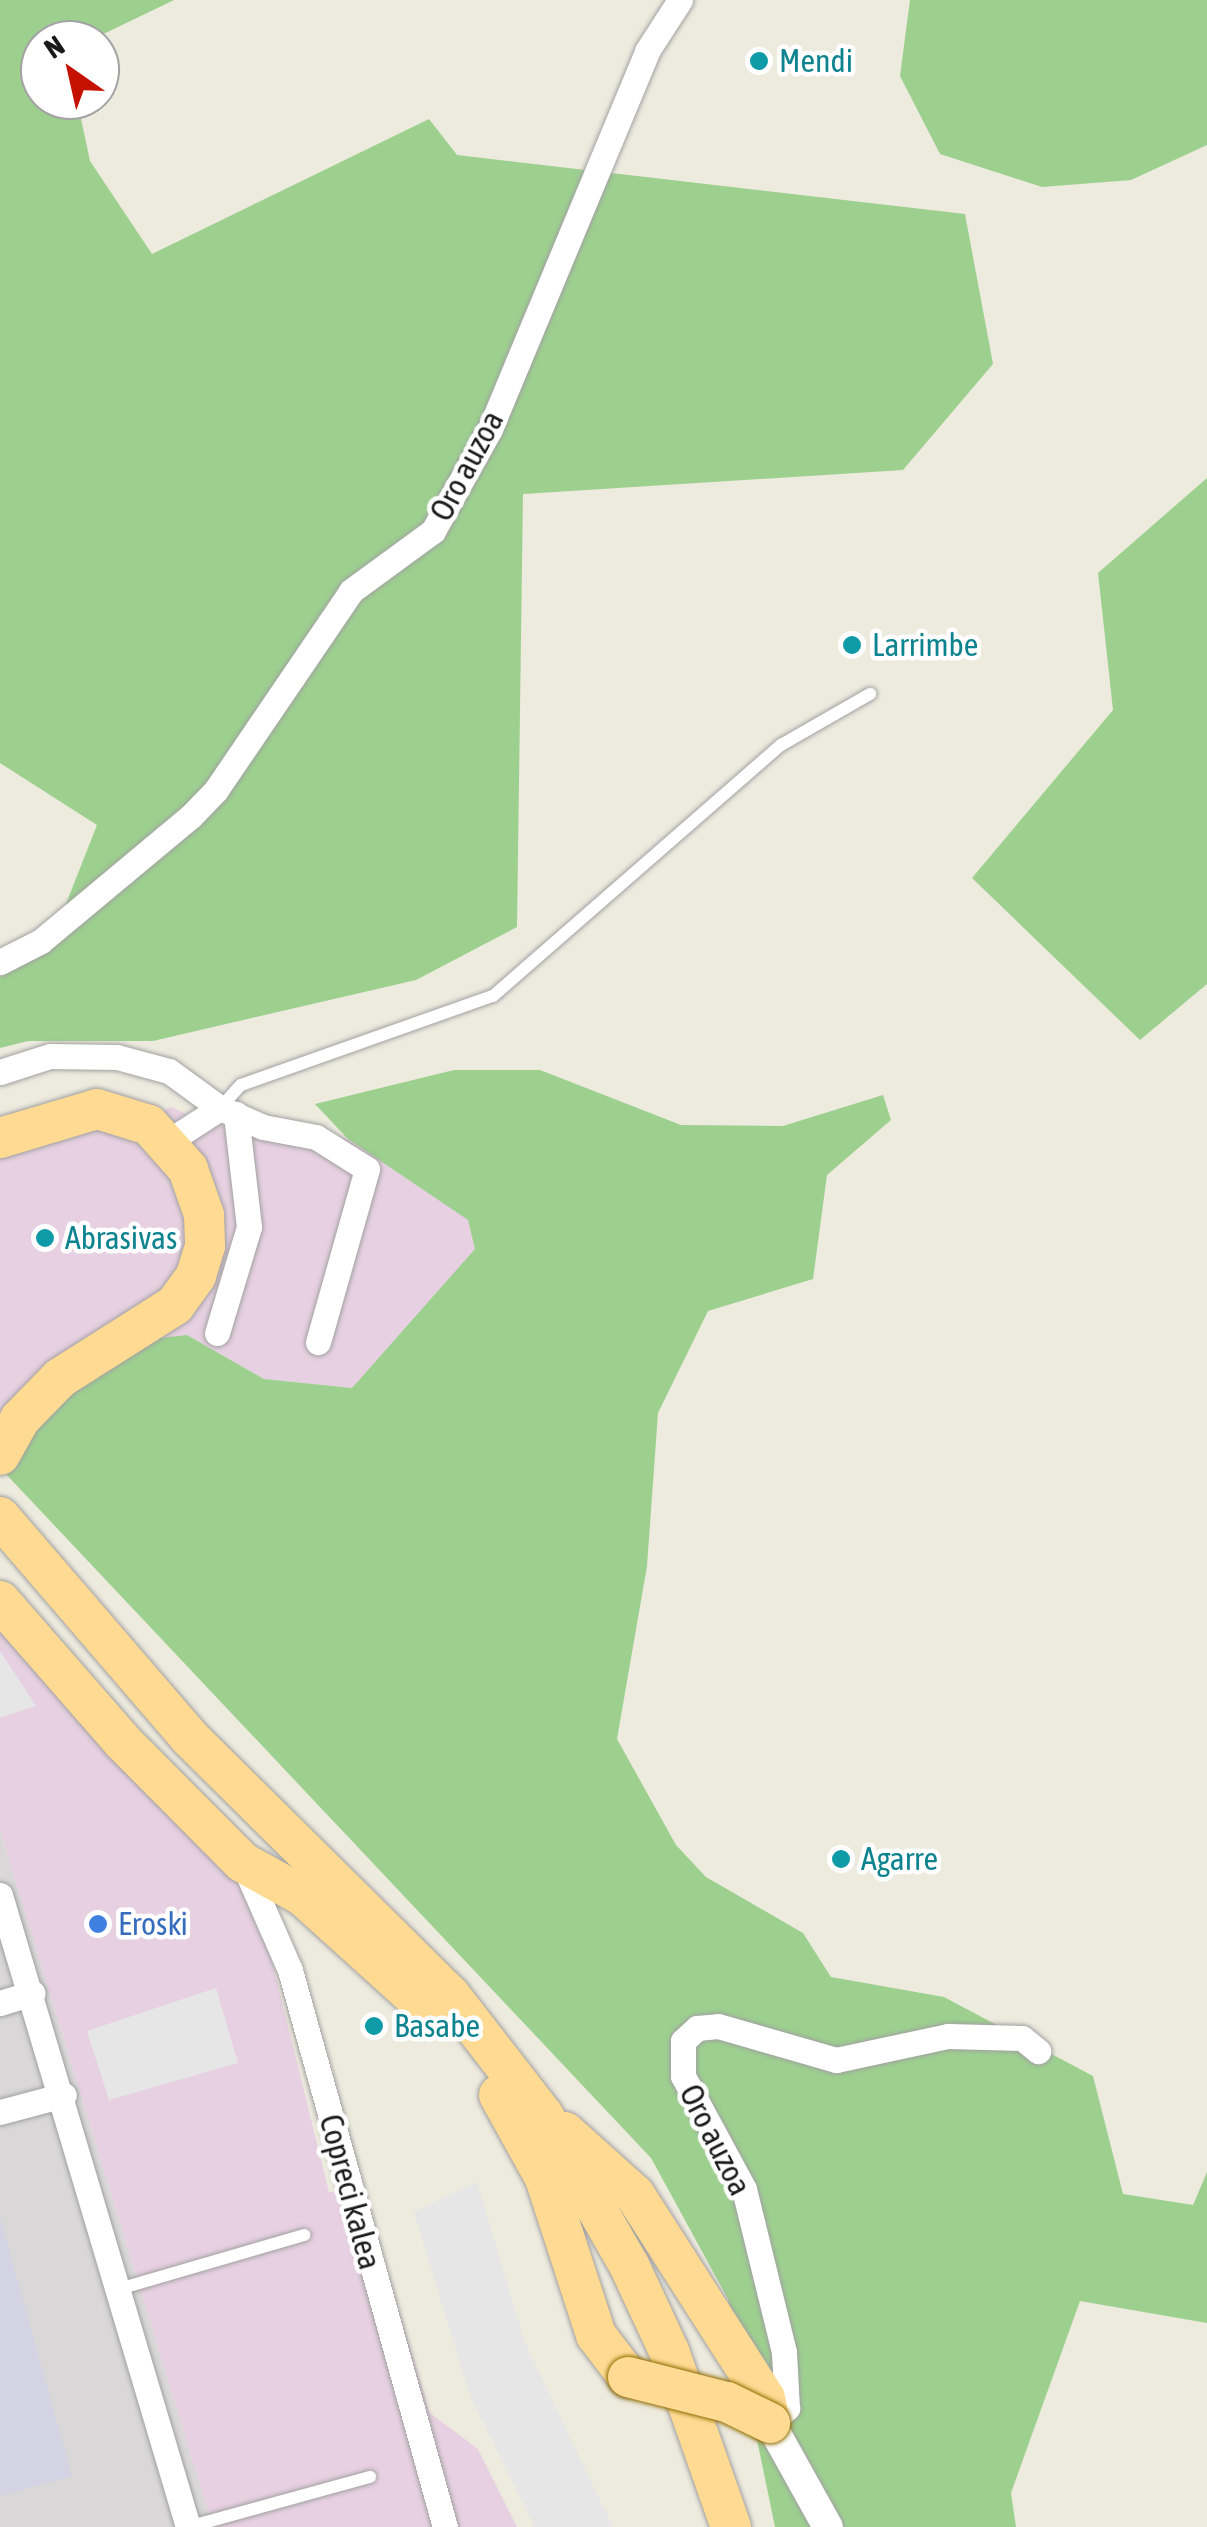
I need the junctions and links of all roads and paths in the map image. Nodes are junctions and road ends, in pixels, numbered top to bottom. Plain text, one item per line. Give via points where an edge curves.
1 (680, 0) edge
2 (870, 694) dead end
3 (0, 962) edge
4 (0, 1072) edge
5 (228, 1110) junction
6 (0, 1138) edge
7 (169, 1141) junction
8 (218, 1333) dead end
9 (318, 1342) dead end
10 (0, 1456) edge
11 (0, 1490) edge
12 (13, 1523) edge
13 (6, 1615) edge
14 (242, 1862) junction
15 (0, 1895) edge
16 (33, 1993) junction
17 (0, 2003) edge
18 (1038, 2051) dead end
19 (64, 2095) junction
20 (499, 2095) junction
21 (0, 2112) edge
22 (543, 2115) junction
23 (304, 2235) dead end
24 (630, 2265) junction
25 (122, 2288) junction
26 (770, 2423) junction
27 (370, 2476) dead end
28 (188, 2527) edge
29 (445, 2527) edge
30 (731, 2527) edge
31 (828, 2527) edge

1 - 3 street, Oro auzoa via 647,51 490,429 434,532 351,591 216,790 191,816 41,941
2 - 5 lane via 781,745 493,996 241,1085
4 - 5 street via 50,1056 116,1057 169,1070
5 - 7 street
5 - 8 street via 248,1228
5 - 9 street via 316,1137 367,1169
6 - 7 main road via 97,1109 148,1125
7 - 10 main road via 188,1169 204,1215 205,1246 196,1276 175,1304 38,1397
11 - 12 main road
12 - 22 main road via 99,1633 243,1794 438,1983
13 - 14 main road
14 - 20 main road via 303,1896 386,1968
14 - 29 street, Copreci kalea via 290,1970
15 - 16 street
16 - 17 street
16 - 19 street
18 - 26 street, Oro auzoa via 1022,2038 948,2036 836,2060 718,2026 702,2026 683,2041 682,2076 744,2189 784,2352 787,2408
19 - 21 street
19 - 25 street
20 - 24 main road via 536,2134 594,2230
20 - 26 main road, bridge via 545,2178 596,2335 628,2377 727,2402
22 - 24 main road
22 - 26 main road via 634,2195 766,2398
23 - 25 lane
24 - 30 main road via 669,2351
25 - 28 street
26 - 31 street
27 - 28 lane

